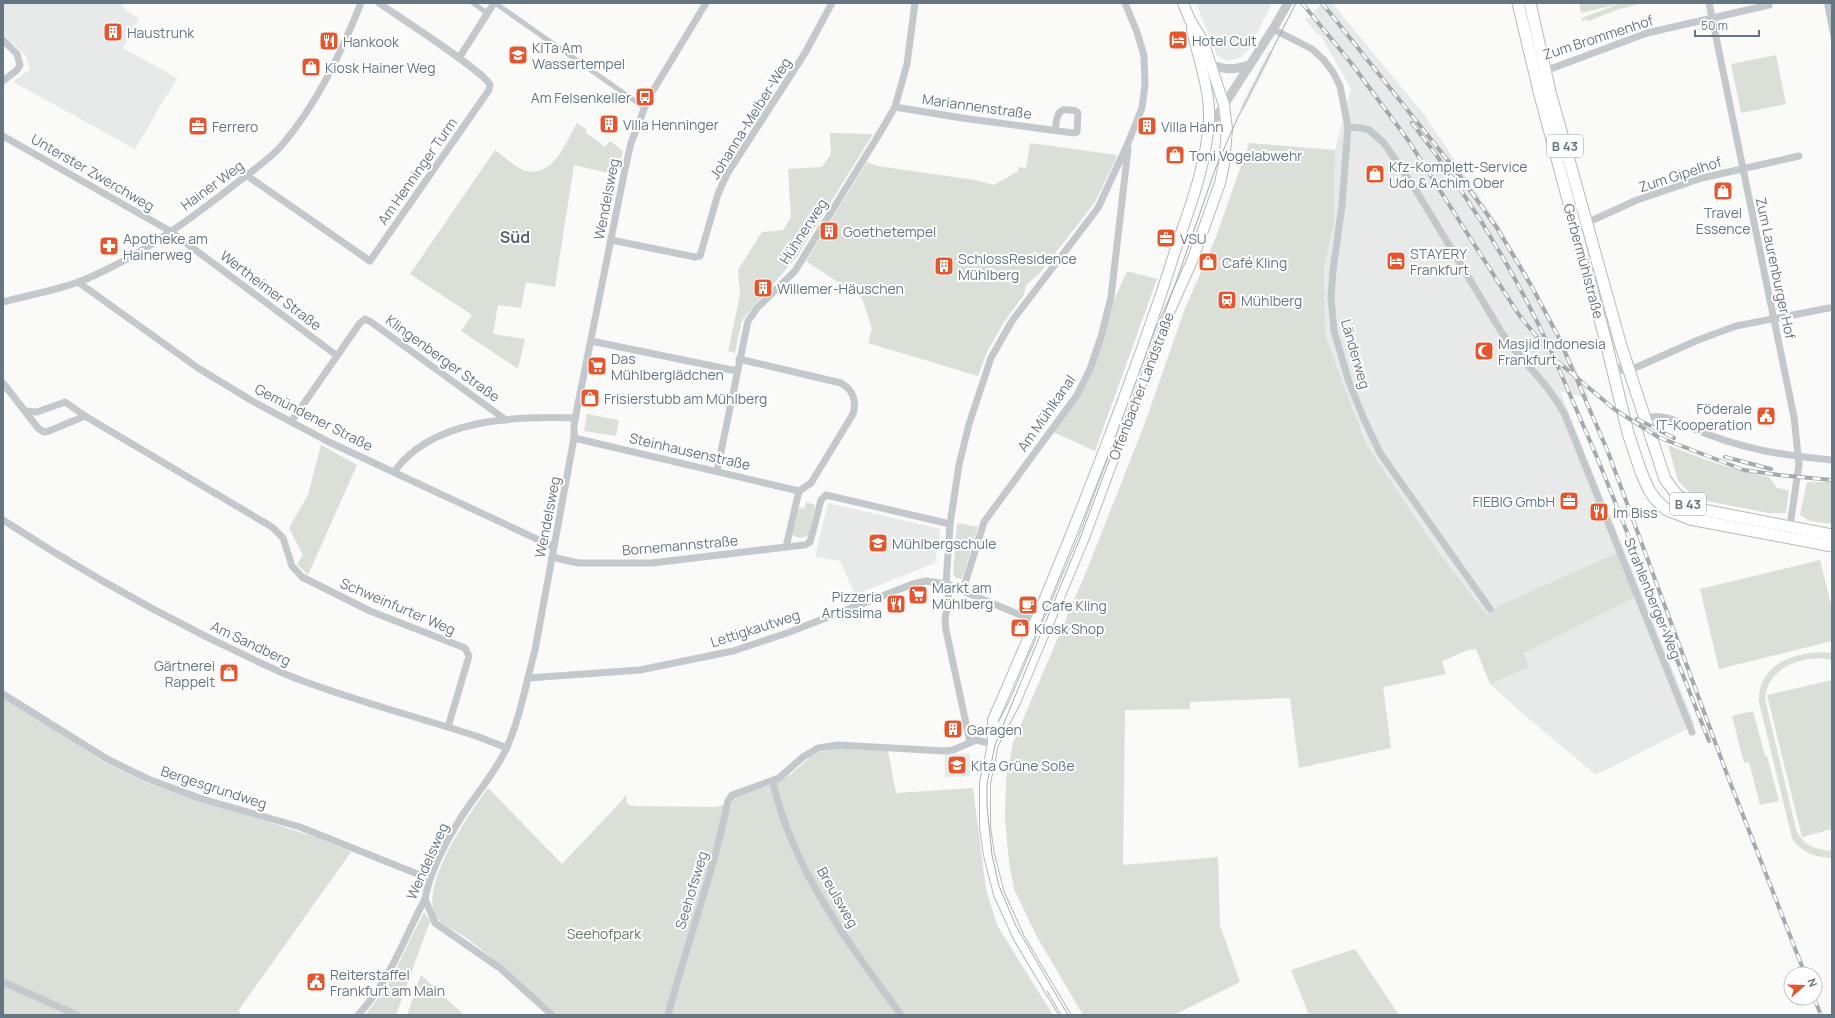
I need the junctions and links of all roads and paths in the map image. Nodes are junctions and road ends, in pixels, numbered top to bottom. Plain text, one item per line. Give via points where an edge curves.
1 (361, 3) edge
2 (379, 3) edge
3 (473, 3) edge
4 (495, 3) edge
5 (706, 3) edge
6 (832, 3) edge
7 (915, 3) edge
8 (1125, 3) edge
9 (1183, 3) edge
10 (1288, 3) edge
11 (1518, 3) edge
12 (1530, 3) edge
13 (1709, 3) edge
14 (1769, 6) dead end
15 (488, 13) junction
16 (1712, 17) junction
17 (1190, 20) junction
18 (1273, 29) junction
19 (3, 40) edge
20 (459, 58) junction
21 (1532, 62) junction
22 (1212, 65) junction
23 (1249, 65) junction
24 (1544, 70) junction
25 (3, 81) edge
26 (1224, 105) junction
27 (895, 107) junction
28 (645, 108) junction
29 (1348, 128) junction
30 (1055, 130) dead end
31 (1208, 131) junction
32 (3, 136) edge
33 (1128, 143) junction
34 (1799, 156) dead end
35 (1742, 168) junction
36 (246, 176) junction
37 (1572, 214) junction
38 (1586, 222) junction
39 (170, 231) junction
40 (611, 240) junction
41 (1168, 274) junction
42 (1182, 281) junction
43 (78, 282) junction
44 (3, 302) edge
45 (1829, 308) dead end
46 (1773, 318) junction
47 (591, 340) junction
48 (336, 355) junction
49 (739, 359) junction
50 (1611, 363) junction
51 (737, 371) junction
52 (1628, 371) junction
53 (3, 383) edge
54 (25, 411) junction
55 (85, 416) junction
56 (575, 418) junction
57 (1646, 418) junction
58 (506, 420) junction
59 (291, 422) junction
60 (574, 438) junction
61 (1799, 457) junction
62 (1832, 460) edge
63 (717, 471) junction
64 (394, 472) junction
65 (1641, 472) junction
66 (1665, 479) junction
67 (799, 490) junction
68 (3, 520) edge
69 (950, 524) junction
70 (1790, 527) junction
71 (1832, 535) edge
72 (1795, 538) junction
73 (1832, 546) edge
74 (554, 547) junction
75 (786, 547) junction
76 (552, 557) junction
77 (948, 584) junction
78 (963, 590) junction
79 (1490, 609) dead end
80 (1036, 620) junction
81 (1047, 626) junction
82 (528, 678) junction
83 (3, 694) edge
84 (448, 727) junction
85 (1692, 732) dead end
86 (970, 742) junction
87 (993, 744) junction
88 (507, 748) junction
89 (773, 782) junction
90 (430, 879) junction
91 (425, 899) junction
92 (3, 982) edge
93 (77, 1015) edge
94 (358, 1015) edge
95 (552, 1015) edge
96 (668, 1015) edge
97 (901, 1015) edge
98 (1065, 1015) edge

1 - 36 street, Hainer Weg via 342,50 311,104 276,152
2 - 20 street, Am Henninger Turm
3 - 15 street
4 - 15 street
4 - 28 street
5 - 28 street, Wendelsweg via 663,72
6 - 40 street, Johanna-Melber-Weg via 805,53 728,174 718,194 700,256
7 - 27 street, Hühnerweg via 907,64
8 - 33 street via 1142,47 1145,68 1145,96
9 - 17 main road, Offenbacher Landstraße
10 - 18 street
11 - 21 main road, Gerbermühlstraße / B 43
12 - 24 main road, Gerbermühlstraße / B 43
13 - 16 street, Zum Laurenburger Hof
14 - 16 street, Zum Brommenhof
15 - 20 street
16 - 24 street, Zum Brommenhof via 1647,33
16 - 35 street, Zum Laurenburger Hof
17 - 22 main road, Offenbacher Landstraße via 1203,41
17 - 31 main road, Offenbacher Landstraße via 1204,74
18 - 23 street
18 - 29 street, Länderweg via 1312,49 1333,72 1340,86
19 - 25 street via 17,54 20,65
20 - 36 street, Am Henninger Turm via 487,79 489,90 370,261
21 - 24 street, Zum Brommenhof
21 - 37 main road, Gerbermühlstraße / B 43
22 - 23 street via 1229,69
22 - 26 main road, Offenbacher Landstraße
23 - 26 street
24 - 38 main road, Gerbermühlstraße / B 43
26 - 31 street
26 - 42 main road, Offenbacher Landstraße via 1227,129 1220,183 1192,261
27 - 30 street, Mariannenstraße
27 - 49 street, Hühnerweg via 795,271 750,316
28 - 40 street, Wendelsweg via 627,158
29 - 79 street, Länderweg via 1342,205 1331,290 1336,342 1358,403 1380,453
29 - 85 street, Strahlenberger Weg via 1369,130 1384,143 1417,192 1502,333 1559,403
31 - 41 main road, Offenbacher Landstraße via 1201,172
32 - 39 street, Unterster Zwerchweg
33 - 69 street via 1098,208 1012,321 991,358 968,424
33 - 78 street, Am Mühlkanal via 1111,297 1090,368 1077,395 984,522
34 - 35 street, Zum Gipelhof
35 - 38 street, Zum Gipelhof via 1702,178 1637,200
35 - 46 street, Zum Laurenburger Hof
36 - 39 street, Hainer Weg
37 - 38 street
37 - 50 main road, Gerbermühlstraße / B 43
38 - 52 main road, Gerbermühlstraße / B 43
39 - 43 street, Hainer Weg via 114,266
39 - 48 street, Wertheimer Straße
40 - 47 street, Wendelsweg
41 - 42 main road via 1172,281
41 - 80 main road, Offenbacher Landstraße via 1109,438
42 - 81 main road, Offenbacher Landstraße via 1083,540
43 - 44 street, Hainer Weg
43 - 59 street, Gemündener Straße via 198,368
45 - 46 street
46 - 52 street via 1736,326
46 - 61 street, Zum Laurenburger Hof via 1794,418
47 - 51 street
47 - 56 street, Wendelsweg
48 - 58 street, Klingenberger Straße via 365,319
48 - 59 street
49 - 51 street, Hühnerweg
49 - 67 street via 841,383 854,397 855,410 849,421 811,483
50 - 52 street
50 - 65 main road, Gerbermühlstraße / B 43
51 - 63 street, Hühnerweg
52 - 57 main road, Gerbermühlstraße / B 43
53 - 54 street
54 - 55 street, Schweinfurter Weg via 37,412 65,402
54 - 55 street via 44,432
55 - 84 street, Schweinfurter Weg via 272,527 283,538 292,566 302,577 370,611 465,648 468,652 468,661
56 - 58 street
56 - 60 street, Wendelsweg
57 - 61 street via 1669,418 1723,441 1758,451
57 - 66 main road, Gerbermühlstraße / B 43
58 - 64 street via 472,425 422,444 406,456
59 - 64 street, Gemündener Straße
60 - 63 street, Steinhausenstraße
60 - 74 street, Wendelsweg
61 - 62 street
61 - 70 street, Zum Laurenburger Hof
63 - 67 street, Steinhausenstraße
64 - 74 street, Gemündener Straße
65 - 66 main road via 1657,485 1662,484
65 - 72 main road, Gerbermühlstraße / B 43 via 1656,500 1677,515 1724,527
66 - 70 main road, Gerbermühlstraße / B 43 via 1677,495 1698,509
67 - 75 street
68 - 84 street, Am Sandberg via 113,588 250,658 294,678
69 - 75 street, Bornemannstraße via 828,495 821,500 810,542
69 - 77 street
70 - 71 main road, Gerbermühlstraße / B 43
70 - 72 street
72 - 73 main road, Gerbermühlstraße / B 43
74 - 76 street, Wendelsweg
75 - 76 street, Bornemannstraße via 652,563 578,563
76 - 82 street, Wendelsweg
77 - 78 street, Lettigkautweg
77 - 82 street, Lettigkautweg via 914,584 766,640 705,657 640,670
77 - 86 street via 946,630
78 - 80 street, Lettigkautweg
80 - 81 street, Lettigkautweg
80 - 87 main road, Offenbacher Landstraße via 992,720
81 - 87 main road, Offenbacher Landstraße
82 - 88 street, Wendelsweg
83 - 90 street, Bergesgrundweg via 107,759 148,779 202,799 300,827
84 - 88 street, Am Sandberg
86 - 87 street
86 - 89 street via 959,748 944,751 838,745 818,748
87 - 98 main road, Offenbacher Landstraße via 986,776 984,811 995,883 1019,938
88 - 90 street, Wendelsweg via 488,780 456,824
89 - 96 street, Seehofsweg via 732,795 728,801 719,845 680,968
89 - 97 street, Breulsweg via 783,821 812,881 858,956
90 - 91 street, Wendelsweg
91 - 94 street, Wendelsweg via 384,983
91 - 95 street via 435,923 500,968
92 - 93 street

